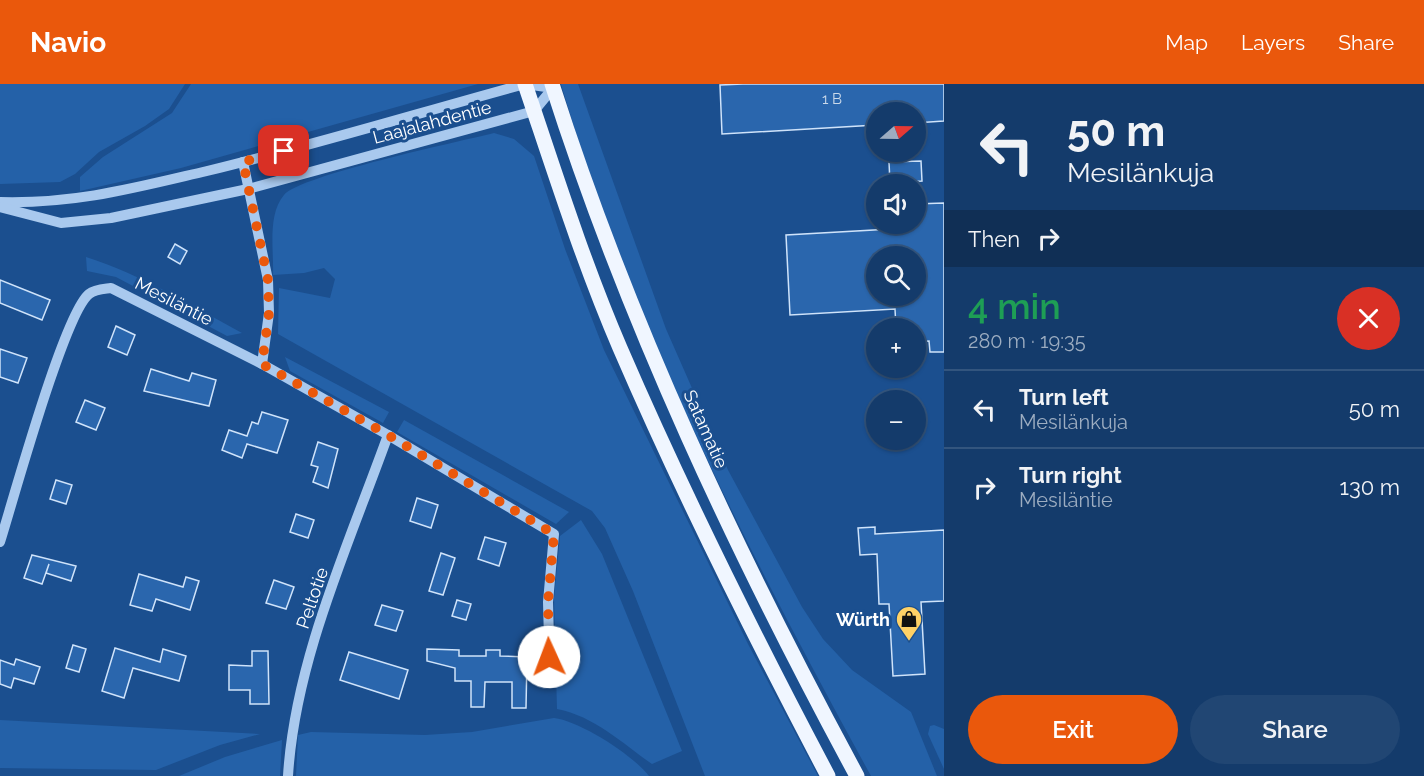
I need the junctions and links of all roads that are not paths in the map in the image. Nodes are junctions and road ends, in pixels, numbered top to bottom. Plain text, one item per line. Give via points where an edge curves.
1 (525, 84) edge
2 (552, 86) edge
3 (534, 111) junction
4 (243, 162) junction
5 (248, 189) junction
6 (0, 202) edge
7 (0, 207) edge
8 (262, 364) junction
9 (388, 435) junction
10 (0, 542) edge
11 (550, 678) dead end
12 (288, 776) edge
13 (828, 776) edge
14 (856, 776) edge

1 - 2 street, Laajalahdentie
1 - 3 main road
1 - 4 street, Laajalahdentie
2 - 3 street
2 - 14 main road, Satamatie via 603,232 661,377 779,630
3 - 5 street, Laajalahdentie
3 - 13 main road via 580,248 620,348 757,642
4 - 5 street
4 - 6 street, Laajalahdentie via 97,196 45,203
5 - 7 street, Laajalahdentie via 111,218 61,223
5 - 8 street via 268,280 269,313
8 - 9 street, Mesiläntie
8 - 10 street, Mesiläntie via 111,288 88,295 61,349
9 - 11 street, Mesiläntie via 554,534 548,602
9 - 12 street, Peltotie via 317,632 290,732

